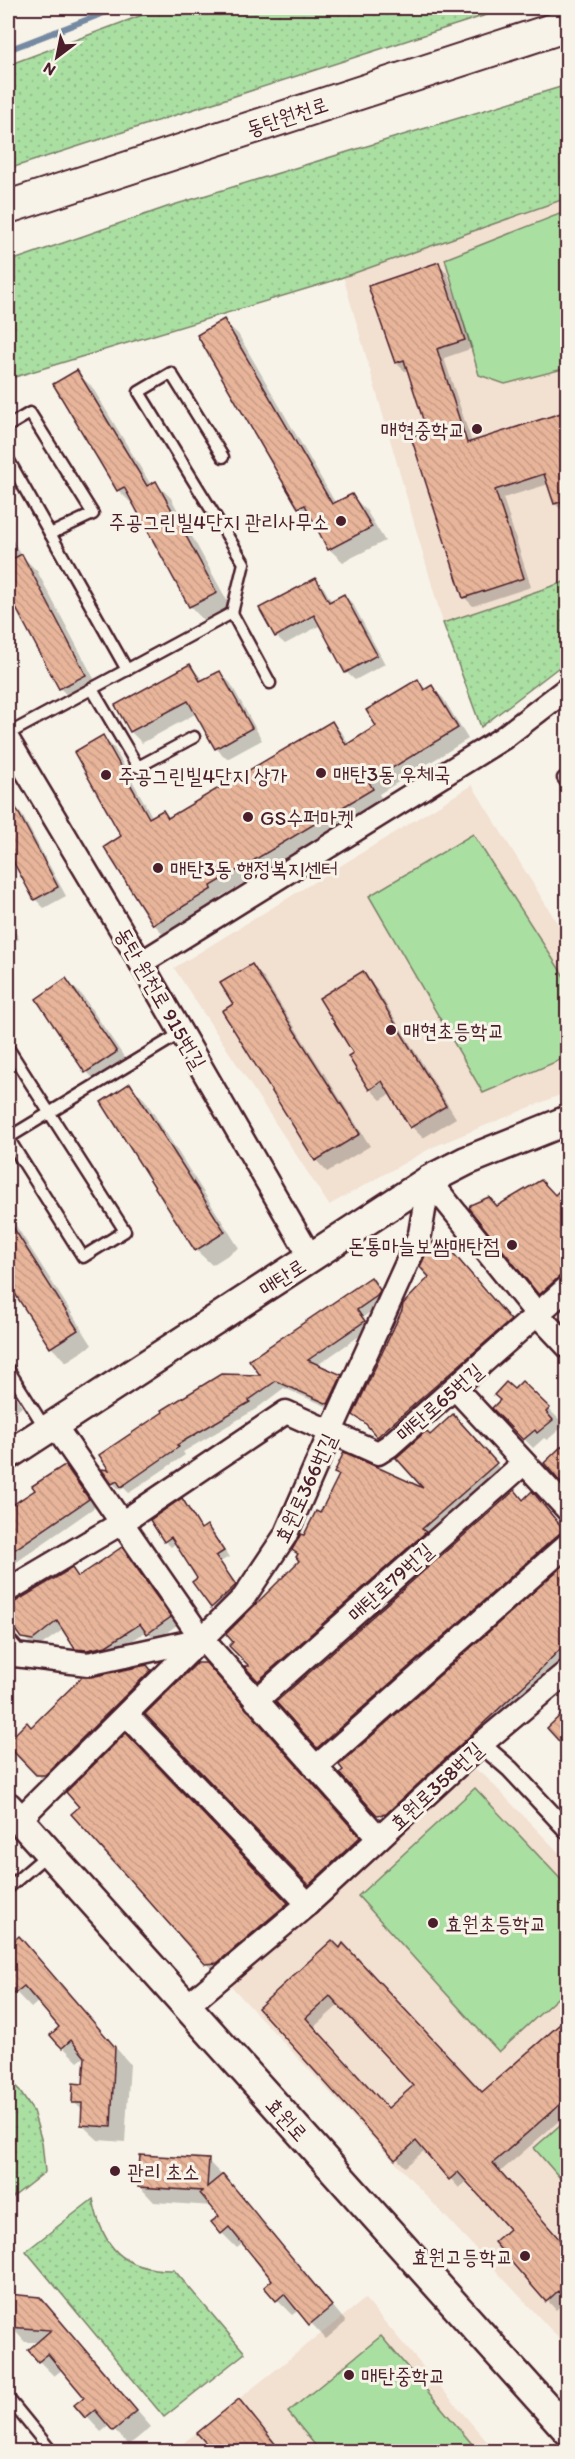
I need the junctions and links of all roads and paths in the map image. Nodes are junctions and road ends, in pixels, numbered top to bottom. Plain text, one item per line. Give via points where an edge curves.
1 (567, 25) edge
2 (8, 207) edge
3 (8, 426) edge
4 (224, 458) dead end
5 (8, 459) edge
6 (50, 534) junction
7 (232, 613) junction
8 (127, 670) junction
9 (270, 683) dead end
10 (567, 688) edge
11 (92, 689) junction
12 (8, 734) edge
13 (194, 737) dead end
14 (8, 740) edge
15 (15, 769) edge
16 (141, 963) junction
17 (181, 1033) junction
18 (8, 1048) edge
19 (49, 1113) junction
20 (567, 1120) edge
21 (8, 1138) edge
22 (429, 1180) junction
23 (311, 1258) junction
24 (567, 1287) edge
25 (538, 1315) junction
26 (567, 1347) edge
27 (8, 1369) edge
28 (454, 1388) junction
29 (51, 1428) junction
30 (330, 1431) junction
31 (8, 1455) edge
32 (524, 1463) junction
33 (567, 1510) edge
34 (123, 1522) junction
35 (567, 1544) edge
36 (8, 1590) edge
37 (202, 1638) junction
38 (8, 1647) edge
39 (567, 1671) edge
40 (256, 1701) junction
41 (127, 1715) junction
42 (481, 1744) junction
43 (315, 1768) junction
44 (13, 1813) edge
45 (567, 1831) edge
46 (379, 1838) junction
47 (49, 1853) junction
48 (8, 1888) edge
49 (308, 1904) junction
50 (186, 2006) junction
51 (8, 2398) edge
52 (567, 2431) edge
53 (52, 2451) edge

1 - 2 main road, 동탄원천로
3 - 6 lane via 30,413 93,514
4 - 7 lane via 171,373 139,392 244,563
5 - 6 lane
6 - 8 lane
7 - 8 lane
7 - 9 lane
8 - 11 lane
10 - 16 street via 503,738
11 - 12 lane
11 - 13 lane via 138,767
14 - 15 street, 동탄 원천로 915번길
15 - 16 street, 동탄 원천로 915번길
16 - 17 street, 동탄 원천로 915번길
17 - 19 lane
17 - 23 street, 동탄 원천로 915번길
18 - 19 lane
19 - 21 lane
19 - 21 lane via 125,1231 84,1257
20 - 22 street, 매탄로
22 - 23 street, 매탄로
22 - 25 street
22 - 30 street, 효원로366번길 via 420,1234
23 - 29 street, 매탄로
24 - 25 street, 매탄로65번길
25 - 26 street
25 - 28 street, 매탄로65번길
27 - 29 lane
28 - 30 street, 매탄로65번길 via 378,1453
28 - 32 street
29 - 31 street, 매탄로
29 - 34 street
30 - 34 street via 286,1412
30 - 37 street, 효원로366번길 via 285,1536 244,1597
32 - 33 street
32 - 40 street, 매탄로79번길
34 - 36 street
34 - 37 street
35 - 43 street
37 - 38 street via 88,1664 15,1655
37 - 40 street
37 - 41 street, 효원로366번길
39 - 42 street, 효원로358번길
40 - 43 street
41 - 44 street, 효원로366번길
41 - 49 street
42 - 45 street via 510,1769
42 - 46 street, 효원로358번길
43 - 46 street
44 - 47 street, 효원로
46 - 49 street, 효원로358번길
47 - 48 lane
47 - 50 street, 효원로
49 - 50 street, 효원로358번길
50 - 52 street, 효원로
51 - 53 lane

